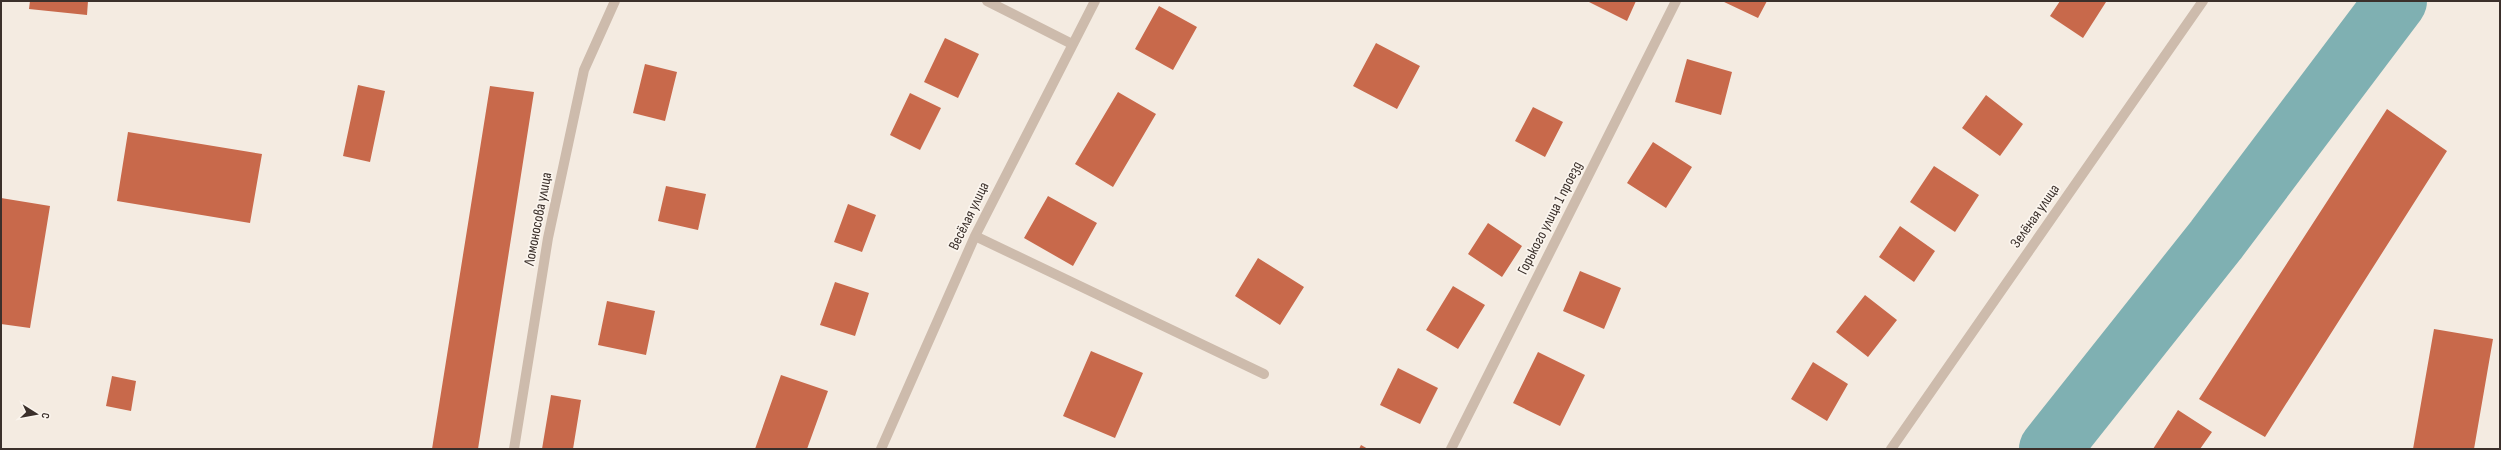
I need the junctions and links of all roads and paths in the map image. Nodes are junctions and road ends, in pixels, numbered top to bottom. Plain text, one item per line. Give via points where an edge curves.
1 (615, 1) edge
2 (987, 1) edge
3 (1096, 1) edge
4 (1676, 1) edge
5 (2198, 2) edge
6 (1072, 44) junction
7 (975, 236) junction
8 (1264, 374) dead end
9 (514, 449) edge
10 (881, 449) edge
11 (1451, 449) edge
12 (1892, 449) edge

1 - 9 street, Ломоносова улица via 584,70 548,238
2 - 6 street
3 - 6 street, Весёлая улица
4 - 11 street, Горького улица 1 проезд
5 - 12 street, Зелёная улица
6 - 7 street, Весёлая улица
7 - 8 street
7 - 10 street, Весёлая улица

